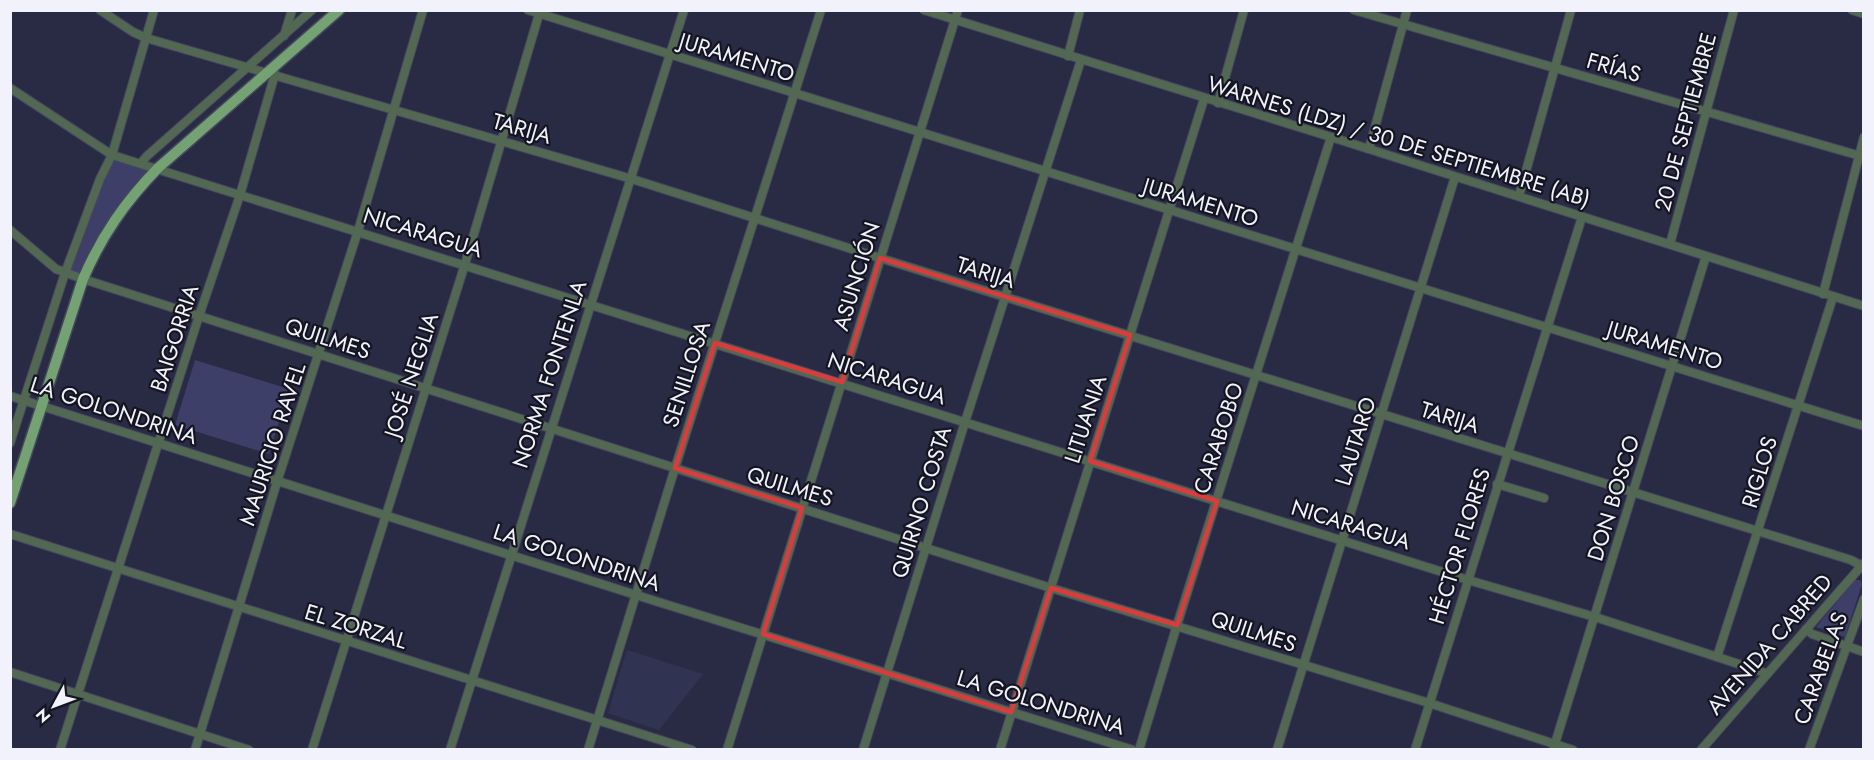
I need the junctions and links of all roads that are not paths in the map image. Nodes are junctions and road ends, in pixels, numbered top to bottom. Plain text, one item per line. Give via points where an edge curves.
1 (100, 10) edge
2 (154, 10) edge
3 (292, 10) edge
4 (312, 10) edge
5 (339, 10) edge
6 (423, 10) edge
7 (528, 10) edge
8 (684, 10) edge
9 (821, 10) edge
10 (924, 10) edge
11 (958, 10) edge
12 (1080, 10) edge
13 (1244, 10) edge
14 (1354, 10) edge
15 (1407, 10) edge
16 (1571, 10) edge
17 (1734, 10) edge
18 (1852, 10) edge
19 (540, 12) edge
20 (1863, 14) edge
21 (955, 20) junction
22 (1403, 24) junction
23 (284, 36) junction
24 (146, 38) junction
25 (670, 55) junction
26 (1068, 56) junction
27 (1081, 60) junction
28 (248, 67) junction
29 (1555, 69) junction
30 (271, 73) junction
31 (10, 88) edge
32 (794, 94) junction
33 (1204, 99) junction
34 (1218, 103) junction
35 (394, 110) junction
36 (1705, 112) junction
37 (920, 133) junction
38 (1331, 137) junction
39 (1863, 137) edge
40 (502, 141) junction
41 (1369, 149) junction
42 (112, 155) junction
43 (1861, 156) edge
44 (141, 163) junction
45 (158, 168) junction
46 (1045, 171) junction
47 (1455, 177) junction
48 (632, 179) junction
49 (240, 195) junction
50 (1519, 196) junction
51 (1169, 211) junction
52 (1582, 217) junction
53 (755, 219) junction
54 (10, 230) edge
55 (358, 231) junction
56 (1670, 244) junction
57 (1296, 250) junction
58 (1706, 256) junction
59 (880, 258) junction
60 (465, 264) junction
61 (65, 273) junction
62 (83, 279) junction
63 (1421, 289) junction
64 (1822, 294) junction
65 (1006, 297) junction
66 (1833, 297) junction
67 (591, 303) junction
68 (1863, 306) edge
69 (199, 316) junction
70 (1547, 328) junction
71 (1130, 335) junction
72 (715, 343) junction
73 (320, 354) junction
74 (1672, 366) junction
75 (1257, 375) junction
76 (842, 382) junction
77 (426, 389) junction
78 (10, 396) edge
79 (24, 400) junction
80 (41, 406) junction
81 (1798, 406) junction
82 (1382, 414) junction
83 (965, 422) junction
84 (1863, 426) edge
85 (550, 429) junction
86 (10, 443) edge
87 (159, 444) junction
88 (1507, 453) junction
89 (1090, 461) junction
90 (675, 468) junction
91 (277, 482) junction
92 (1497, 484) junction
93 (1634, 492) junction
94 (1544, 498) dead end
95 (1217, 501) junction
96 (10, 503) edge
97 (802, 508) junction
98 (386, 515) junction
99 (1759, 532) junction
100 (10, 534) edge
101 (1343, 540) junction
102 (926, 548) junction
103 (511, 555) junction
104 (1863, 565) edge
105 (119, 569) junction
106 (1468, 580) junction
107 (1051, 588) junction
108 (636, 595) junction
109 (1863, 599) edge
110 (239, 608) junction
111 (1594, 617) junction
112 (1177, 625) junction
113 (1806, 630) junction
114 (763, 634) junction
115 (345, 641) junction
116 (1847, 646) junction
117 (1863, 652) edge
118 (1717, 657) junction
119 (1303, 666) junction
120 (10, 672) edge
121 (887, 673) junction
122 (1767, 674) junction
123 (471, 681) junction
124 (78, 694) junction
125 (1429, 703) junction
126 (1011, 712) junction
127 (597, 721) junction
128 (200, 734) junction
129 (1554, 747) edge
130 (60, 750) edge
131 (195, 750) edge
132 (249, 750) edge
133 (312, 750) edge
134 (450, 750) edge
135 (588, 750) edge
136 (692, 750) edge
137 (727, 750) edge
138 (863, 750) edge
139 (1000, 750) edge
140 (1134, 750) edge
141 (1139, 750) edge
142 (1277, 750) edge
143 (1415, 750) edge
144 (1573, 750) edge
145 (1701, 750) edge
146 (1809, 750) edge

1 - 24 street, TARIJA
2 - 24 street
3 - 23 street
4 - 23 street
5 - 30 main road
6 - 35 street, MAURICIO RAVEL
7 - 19 street, JURAMENTO
8 - 25 street, NORMA FONTENLA
9 - 32 street, SENILLOSA
10 - 21 street, WARNES (LDZ) / 30 DE SEPTIEMBRE (AB)
11 - 21 street, ASUNCIÓN
12 - 26 street
13 - 34 street
14 - 22 street, FRÍAS
15 - 22 street
16 - 29 street
17 - 36 street, 20 DE SEPTIEMBRE
18 - 20 street
19 - 25 street, JURAMENTO
19 - 40 street, JOSÉ NEGLIA
21 - 26 street, WARNES (LDZ) / 30 DE SEPTIEMBRE (AB)
21 - 37 street, ASUNCIÓN
22 - 29 street, FRÍAS
22 - 41 street
23 - 28 street
24 - 28 street, TARIJA
24 - 42 street
25 - 32 street, JURAMENTO
25 - 48 street, NORMA FONTENLA
26 - 27 street, WARNES (LDZ) / 30 DE SEPTIEMBRE (AB)
27 - 33 street, WARNES (LDZ) / 30 DE SEPTIEMBRE (AB)
27 - 46 street, QUIRNO COSTA
28 - 30 street, TARIJA
28 - 44 street
29 - 36 street, FRÍAS
29 - 50 street
30 - 35 street, TARIJA
30 - 45 main road
30 - 49 street, BAIGORRIA
31 - 42 street, NICARAGUA
32 - 37 street, JURAMENTO
32 - 53 street, SENILLOSA
33 - 34 street, WARNES (LDZ) / 30 DE SEPTIEMBRE (AB)
33 - 51 street, LITUANIA
34 - 38 street, WARNES (LDZ) / 30 DE SEPTIEMBRE (AB)
35 - 40 street, TARIJA
35 - 55 street, MAURICIO RAVEL
36 - 43 street, FRÍAS
36 - 56 street, 20 DE SEPTIEMBRE
37 - 46 street, JURAMENTO
37 - 59 street, ASUNCIÓN
38 - 41 street, WARNES (LDZ) / 30 DE SEPTIEMBRE (AB)
38 - 57 street, CARABOBO
39 - 43 street
40 - 48 street, TARIJA
40 - 60 street, JOSÉ NEGLIA
41 - 47 street, WARNES (LDZ) / 30 DE SEPTIEMBRE (AB)
42 - 44 street, NICARAGUA
42 - 61 street
43 - 64 street
44 - 45 street, NICARAGUA
45 - 49 street, NICARAGUA
45 - 62 main road via 118,214
46 - 51 street, JURAMENTO
46 - 65 street, QUIRNO COSTA
47 - 50 street, WARNES (LDZ) / 30 DE SEPTIEMBRE (AB)
47 - 63 street, LAUTARO
48 - 53 street, TARIJA
48 - 67 street, NORMA FONTENLA
49 - 55 street, NICARAGUA
49 - 69 street, BAIGORRIA
50 - 52 street, WARNES (LDZ) / 30 DE SEPTIEMBRE (AB)
51 - 57 street, JURAMENTO
51 - 71 street, LITUANIA
52 - 56 street, WARNES (LDZ) / 30 DE SEPTIEMBRE (AB)
52 - 70 street, HÉCTOR FLORES
53 - 59 street, TARIJA
53 - 72 street, SENILLOSA
54 - 61 street, QUILMES
55 - 60 street, NICARAGUA
55 - 73 street, MAURICIO RAVEL
56 - 58 street, WARNES (LDZ) / 30 DE SEPTIEMBRE (AB)
57 - 63 street, JURAMENTO
57 - 75 street, CARABOBO
58 - 64 street, WARNES (LDZ) / 30 DE SEPTIEMBRE (AB)
58 - 74 street, DON BOSCO
59 - 65 street, TARIJA
59 - 76 street, ASUNCIÓN
60 - 67 street, NICARAGUA
60 - 77 street, JOSÉ NEGLIA
61 - 62 street, QUILMES
61 - 79 street
62 - 69 street, QUILMES
62 - 80 main road
63 - 70 street, JURAMENTO
63 - 82 street, LAUTARO
64 - 66 street, WARNES (LDZ) / 30 DE SEPTIEMBRE (AB)
65 - 71 street, TARIJA
65 - 83 street, QUIRNO COSTA
66 - 68 street, WARNES (LDZ) / 30 DE SEPTIEMBRE (AB)
66 - 81 street, RIGLOS
67 - 72 street, NICARAGUA
67 - 85 street, NORMA FONTENLA
69 - 73 street, QUILMES
69 - 87 street, BAIGORRIA
70 - 74 street, JURAMENTO
70 - 88 street, HÉCTOR FLORES
71 - 75 street, TARIJA
71 - 89 street, LITUANIA
72 - 76 street, NICARAGUA
72 - 90 street, SENILLOSA
73 - 77 street, QUILMES
73 - 91 street, MAURICIO RAVEL
74 - 81 street, JURAMENTO
74 - 93 street, DON BOSCO
75 - 82 street, TARIJA
75 - 95 street, CARABOBO
76 - 83 street, NICARAGUA
76 - 97 street, ASUNCIÓN
77 - 85 street, QUILMES
77 - 98 street, JOSÉ NEGLIA
78 - 79 street, LA GOLONDRINA
79 - 80 street, LA GOLONDRINA
79 - 86 street
80 - 87 street, LA GOLONDRINA
80 - 96 main road
81 - 84 street, JURAMENTO
81 - 99 street, RIGLOS
82 - 88 street, TARIJA
82 - 101 street, LAUTARO
83 - 89 street, NICARAGUA
83 - 102 street, QUIRNO COSTA
85 - 90 street, QUILMES
85 - 103 street, NORMA FONTENLA
87 - 91 street, LA GOLONDRINA
87 - 105 street, BAIGORRIA
88 - 92 street, HÉCTOR FLORES
88 - 93 street, TARIJA
89 - 95 street, NICARAGUA
89 - 107 street, LITUANIA
90 - 97 street, QUILMES
90 - 108 street, SENILLOSA
91 - 98 street, LA GOLONDRINA
91 - 110 street, MAURICIO RAVEL
92 - 94 street
92 - 106 street, HÉCTOR FLORES
93 - 99 street, TARIJA
93 - 111 street, DON BOSCO
95 - 101 street, NICARAGUA
95 - 112 street, CARABOBO
97 - 102 street, QUILMES
97 - 114 street, ASUNCIÓN
98 - 103 street, LA GOLONDRINA
98 - 115 street, JOSÉ NEGLIA
99 - 104 street, TARIJA
99 - 118 street, RIGLOS
100 - 105 street, EL ZORZAL
101 - 106 street, NICARAGUA
101 - 119 street, LAUTARO
102 - 107 street, QUILMES
102 - 121 street, QUIRNO COSTA
103 - 108 street, LA GOLONDRINA
103 - 123 street, NORMA FONTENLA
104 - 113 street, AVENIDA CABRED
105 - 110 street, EL ZORZAL
105 - 124 street, BAIGORRIA
106 - 111 street, NICARAGUA
106 - 125 street, HÉCTOR FLORES
107 - 112 street, QUILMES
107 - 126 street, LITUANIA
108 - 114 street, LA GOLONDRINA
108 - 127 street, SENILLOSA
109 - 116 street, CARABELAS
110 - 115 street, EL ZORZAL
110 - 128 street, MAURICIO RAVEL
111 - 118 street, NICARAGUA
111 - 129 street, DON BOSCO
112 - 119 street, QUILMES
112 - 141 street, CARABOBO
113 - 116 street
113 - 122 street, AVENIDA CABRED
114 - 121 street, LA GOLONDRINA
114 - 137 street, ASUNCIÓN
115 - 123 street, EL ZORZAL
115 - 133 street, JOSÉ NEGLIA
116 - 117 street
116 - 146 street, CARABELAS
118 - 122 street, NICARAGUA
119 - 125 street, QUILMES
119 - 142 street, LAUTARO
120 - 124 street
121 - 126 street, LA GOLONDRINA
121 - 138 street, QUIRNO COSTA
122 - 145 street, AVENIDA CABRED
123 - 127 street, EL ZORZAL
123 - 134 street, NORMA FONTENLA
124 - 128 street
124 - 130 street, BAIGORRIA
125 - 129 street, QUILMES
125 - 143 street, HÉCTOR FLORES
126 - 139 street, LITUANIA
126 - 140 street, LA GOLONDRINA
127 - 135 street, SENILLOSA
127 - 136 street, EL ZORZAL
128 - 131 street, MAURICIO RAVEL
128 - 132 street
129 - 144 street, QUILMES

